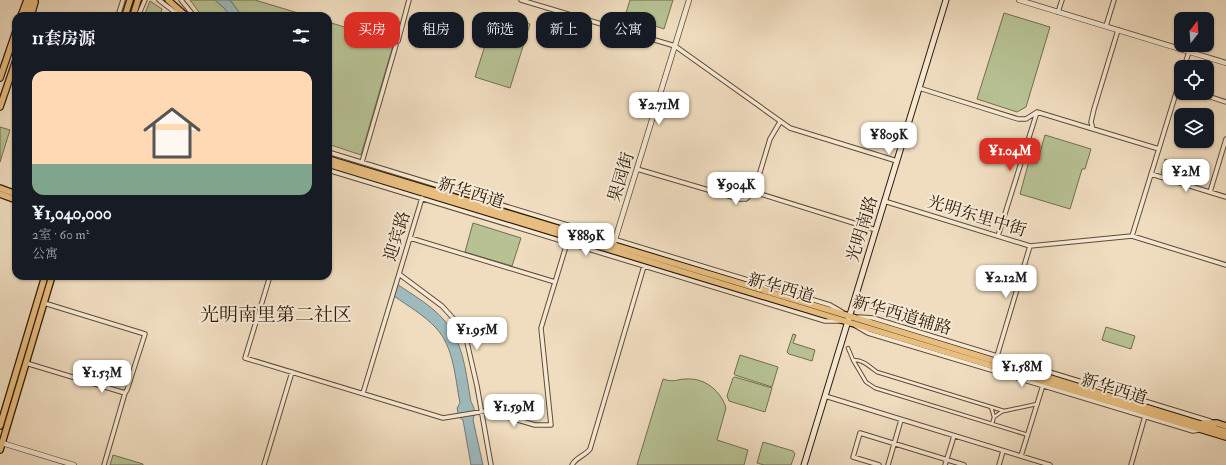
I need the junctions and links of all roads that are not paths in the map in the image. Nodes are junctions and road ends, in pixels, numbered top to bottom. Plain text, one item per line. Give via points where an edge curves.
1 (27, 0) edge
2 (34, 0) edge
3 (123, 0) edge
4 (130, 0) edge
5 (138, 0) edge
6 (145, 0) edge
7 (159, 0) edge
8 (168, 0) edge
9 (181, 0) edge
10 (409, 0) edge
11 (521, 0) edge
12 (689, 0) edge
13 (946, 0) edge
14 (1019, 0) edge
15 (1062, 0) edge
16 (1114, 0) edge
17 (22, 12) edge
18 (26, 12) edge
19 (32, 12) edge
20 (119, 12) edge
21 (126, 12) edge
22 (134, 12) edge
23 (140, 12) edge
24 (176, 12) edge
25 (182, 12) edge
26 (191, 12) edge
27 (1058, 12) junction
28 (1106, 26) junction
29 (1118, 30) junction
30 (12, 43) edge
31 (675, 46) junction
32 (1174, 47) edge
33 (1189, 52) joint
34 (1186, 60) edge
35 (1226, 63) edge
36 (12, 72) edge
37 (0, 78) edge
38 (919, 88) junction
39 (1214, 98) edge
40 (1175, 100) edge
41 (1226, 102) edge
42 (0, 107) edge
43 (1037, 112) junction
44 (780, 122) junction
45 (1093, 129) junction
46 (1226, 139) edge
47 (1159, 149) junction
48 (332, 153) edge
49 (332, 160) edge
50 (897, 161) junction
51 (362, 162) junction
52 (332, 165) edge
53 (335, 166) junction
54 (332, 167) edge
55 (637, 169) junction
56 (332, 170) edge
57 (1151, 174) junction
58 (0, 188) edge
59 (12, 192) edge
60 (754, 192) junction
61 (1210, 192) junction
62 (0, 194) edge
63 (1226, 197) edge
64 (12, 198) edge
65 (422, 198) junction
66 (884, 202) junction
67 (876, 230) junction
68 (998, 236) junction
69 (1132, 236) junction
70 (410, 238) junction
71 (616, 239) junction
72 (567, 243) junction
73 (613, 246) junction
74 (1030, 246) junction
75 (1226, 265) edge
76 (644, 266) junction
77 (399, 274) junction
78 (44, 280) edge
79 (51, 280) edge
80 (269, 280) edge
81 (555, 282) junction
82 (44, 302) junction
83 (849, 319) junction
84 (848, 348) dead end
85 (997, 356) junction
86 (853, 360) junction
87 (26, 363) junction
88 (292, 372) junction
89 (1043, 384) junction
90 (126, 392) junction
91 (363, 393) junction
92 (825, 396) junction
93 (1037, 404) junction
94 (991, 407) junction
95 (481, 411) junction
96 (1004, 411) junction
97 (2, 412) edge
98 (1146, 415) junction
99 (994, 417) junction
100 (901, 420) junction
101 (1195, 423) junction
102 (992, 424) junction
103 (1217, 424) junction
104 (0, 426) edge
105 (1226, 426) edge
106 (1226, 432) edge
107 (1028, 435) junction
108 (954, 436) junction
109 (1226, 438) edge
110 (1, 442) edge
111 (894, 444) junction
112 (0, 450) edge
113 (1004, 451) junction
114 (1021, 456) junction
115 (946, 460) junction
116 (1036, 463) edge
117 (74, 465) edge
118 (104, 465) edge
119 (264, 465) edge
120 (491, 465) edge
121 (572, 465) edge
122 (804, 465) edge
123 (878, 465) edge
124 (888, 465) edge
125 (945, 465) edge
126 (964, 465) edge
127 (1000, 465) edge
128 (1050, 465) edge
129 (1131, 465) edge

1 - 17 main road
2 - 18 main road
2 - 19 main road
3 - 20 street
4 - 21 main road
5 - 22 main road
6 - 23 street
7 - 24 street
8 - 25 main road
9 - 26 street
10 - 51 street
11 - 31 street
12 - 31 street, 果园街
13 - 38 main road, 光明南路
14 - 27 street
15 - 27 street
16 - 28 street
27 - 28 street
28 - 29 street
29 - 32 street
29 - 45 street via 1094,109 1091,122
30 - 37 main road
31 - 44 street
31 - 55 street, 果园街
33 - 34 street
33 - 35 street
36 - 42 main road
38 - 43 street via 1018,119 1026,119
38 - 50 main road, 光明南路
39 - 41 street
40 - 47 street
43 - 45 street
43 - 68 street
44 - 50 street via 790,128
44 - 60 street via 770,139
45 - 47 street
46 - 61 street
47 - 57 street
48 - 51 street, 新华西道辅路
49 - 73 main road, 新华西道
50 - 66 main road, 光明南路
51 - 71 street, 新华西道辅路
52 - 53 main road, 新华西道
53 - 54 street
53 - 83 main road, 新华西道 via 779,302
55 - 60 street via 743,200
55 - 71 street, 果园街
56 - 65 street, 新华西道辅路
57 - 61 street
57 - 69 street
58 - 59 main road
60 - 67 street
61 - 63 street
62 - 64 main road
65 - 70 street, 迎宾路
65 - 72 street, 新华西道辅路
66 - 67 main road, 光明南路
66 - 68 street, 光明东里中街
67 - 83 main road, 光明南路
68 - 74 street, 光明东里中街
69 - 74 street, 光明东里中街
69 - 75 street, 光明东里中街
70 - 77 street, 迎宾路
70 - 81 street
71 - 73 street, 果园街
71 - 83 street, 新华西道辅路 via 830,305
72 - 76 street, 新华西道辅路
72 - 81 street
73 - 83 main road, 新华西道
74 - 85 street
76 - 83 street, 新华西道辅路 via 825,321
76 - 121 street via 590,449 574,460
77 - 91 street
77 - 95 street, 迎宾路 via 442,306 463,329
78 - 97 main road
79 - 82 main road
80 - 88 street via 245,358
81 - 95 street via 541,328 551,425 535,425
82 - 87 main road
82 - 90 street via 145,334
83 - 85 street, 新华西道辅路 via 873,318
83 - 89 main road, 新华西道
83 - 92 main road, 光明南路
83 - 101 main road, 新华西道
84 - 86 street
85 - 103 street, 新华西道辅路
86 - 94 street via 863,362 877,372
86 - 102 street via 866,382 875,388
87 - 90 street
87 - 110 main road
88 - 91 street
88 - 119 street
89 - 93 street
89 - 98 main road, 新华西道
90 - 118 street
91 - 95 street via 443,418
92 - 100 street
92 - 122 main road, 光明南路
93 - 96 street
93 - 107 street
94 - 96 street
94 - 99 street
95 - 120 street, 迎宾路
96 - 99 street
97 - 104 main road
98 - 109 main road, 新华西道
98 - 129 street
99 - 102 street
100 - 108 street
100 - 111 street
101 - 103 main road
101 - 106 main road, 新华西道
102 - 107 street
103 - 105 main road
107 - 114 street
108 - 113 street
108 - 115 street
110 - 112 main road
110 - 117 street
111 - 115 street
111 - 123 street via 860,433 853,457
111 - 124 street
113 - 114 street
113 - 127 street
114 - 116 street
115 - 125 street
115 - 126 street
116 - 128 street

